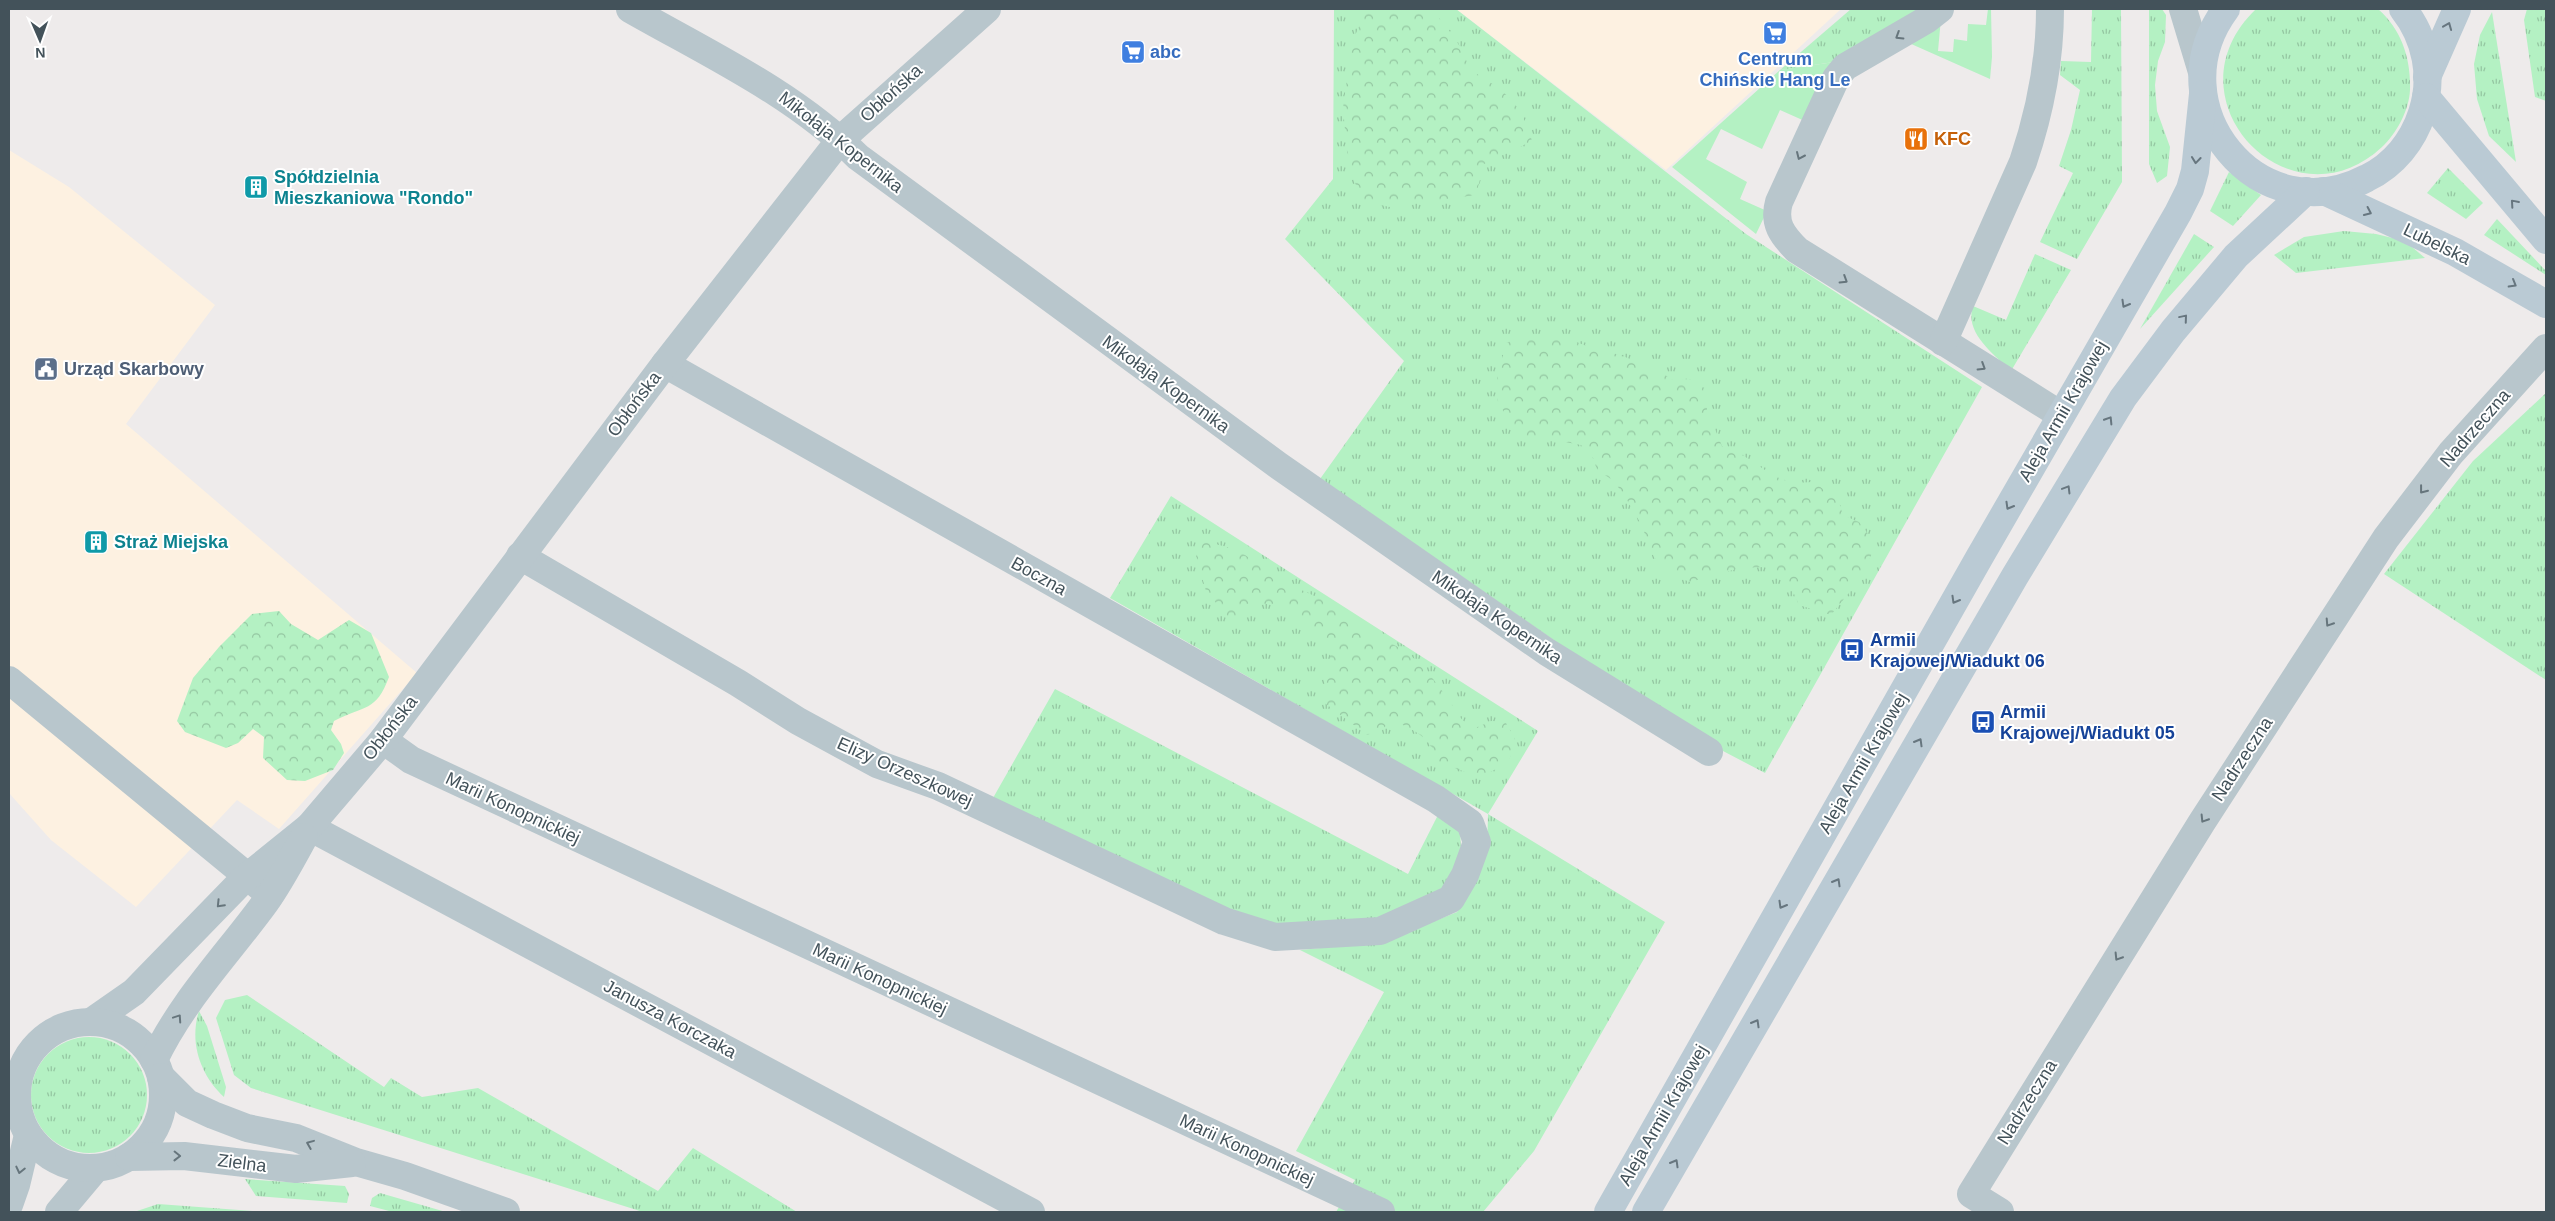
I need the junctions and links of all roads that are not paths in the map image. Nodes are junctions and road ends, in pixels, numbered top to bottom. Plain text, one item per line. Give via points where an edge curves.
1 (630, 9) edge
2 (987, 9) edge
3 (1940, 9) edge
4 (2050, 9) edge
5 (2183, 9) edge
6 (2226, 9) edge
7 (2403, 9) edge
8 (2457, 9) edge
9 (2202, 83) junction
10 (2427, 87) junction
11 (840, 140) junction
12 (2315, 191) junction
13 (2546, 240) edge
14 (2546, 304) edge
15 (1942, 342) junction
16 (2546, 348) edge
17 (665, 364) junction
18 (2061, 415) junction
19 (520, 556) junction
20 (9, 680) edge
21 (383, 740) junction
22 (1709, 752) dead end
23 (309, 827) junction
24 (247, 877) junction
25 (270, 895) junction
26 (1224, 921) joint
27 (91, 1022) junction
28 (37, 1043) junction
29 (9, 1054) edge
30 (157, 1068) junction
31 (18, 1120) edge
32 (129, 1157) junction
33 (356, 1162) junction
34 (96, 1168) junction
35 (9, 1205) edge
36 (1649, 1210) edge
37 (1608, 1211) edge
38 (59, 1212) edge
39 (506, 1212) edge
40 (1031, 1212) edge
41 (1381, 1212) edge
42 (2000, 1212) edge

1 - 11 street, Mikołaja Kopernika via 785,96
2 - 11 street, Obłońska
3 -> 15 street via 1845,67 1836,78 1776,214 1778,227 1797,250
4 - 15 street via 2045,75 2023,162
5 - 9 street
6 - 9 main road, Aleja Armii Krajowej via 2209,40
7 - 10 main road via 2425,55
10 -> 8 main road
9 - 12 main road via 2213,128 2241,165 2272,183
9 -> 18 main road, Aleja Armii Krajowej via 2195,171 2190,189
10 - 12 main road via 2418,123 2396,157 2363,181 2337,189
13 -> 10 main road
11 - 17 street, Obłońska
11 - 22 street, Mikołaja Kopernika via 858,157 1279,466 1547,652
12 -> 14 main road, Lubelska via 2455,252
36 -> 12 main road, Aleja Armii Krajowej via 2015,576 2123,398 2173,331 2236,256
15 -> 18 street
16 -> 42 street, Nadrzeczna via 2451,453 2386,538 2208,814 1971,1194
17 - 19 street, Obłońska
17 - 26 street, Boczna via 1436,799 1470,823 1477,842 1465,875 1451,899 1380,930 1275,937
18 -> 37 main road, Aleja Armii Krajowej
19 - 21 street, Obłońska
19 - 26 street, Elizy Orzeszkowej via 798,721 877,764 938,786
20 - 24 street
21 - 23 street, Obłońska
21 - 41 street, Marii Konopnickiej via 412,760
23 - 24 street, Obłońska
23 - 25 street, Obłońska
23 - 40 street, Janusza Korczaka
24 - 25 street
24 -> 27 street, Obłońska via 134,992
30 -> 25 street, Obłońska via 164,1039 195,992
27 - 28 street via 71,1024 53,1031
27 - 30 street via 128,1032 142,1044
28 - 29 street
28 - 31 street via 23,1064 16,1088
30 - 32 street via 163,1100 158,1122 146,1142
33 -> 30 street, Zielna via 296,1138 246,1128 187,1103
31 - 34 street via 41,1150 57,1160 76,1167
31 -> 35 street
32 -> 33 street, Zielna via 184,1156 296,1169
32 - 34 street
33 - 39 street, Zielna
34 - 38 street

